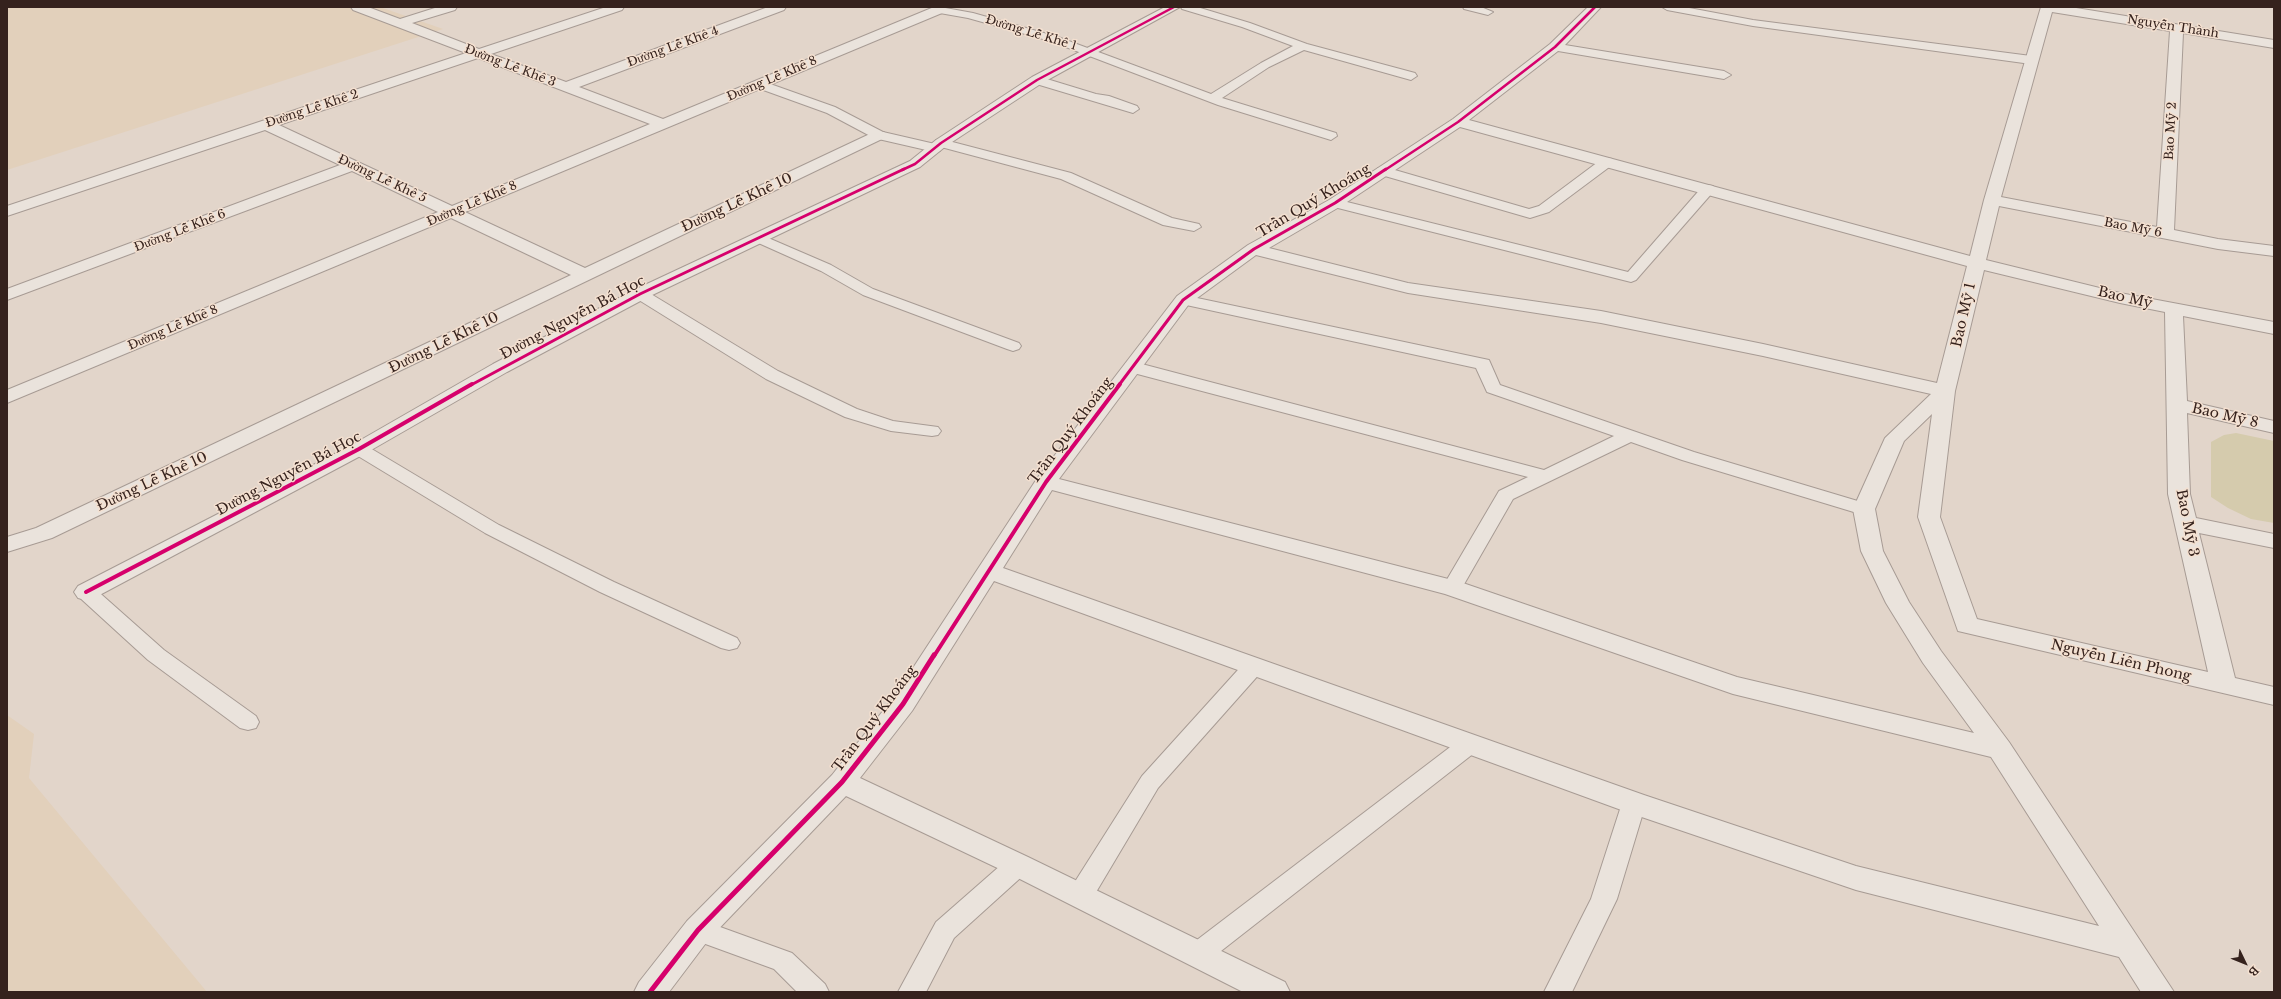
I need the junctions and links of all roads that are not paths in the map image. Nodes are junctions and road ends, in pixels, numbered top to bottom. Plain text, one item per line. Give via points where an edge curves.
1 (357, 7) edge
2 (451, 7) edge
3 (618, 7) edge
4 (780, 7) edge
5 (1174, 7) edge
6 (1186, 7) edge
7 (1468, 7) edge
8 (1595, 7) edge
9 (1667, 7) edge
10 (2047, 7) edge
11 (932, 9) edge
12 (1750, 11) dead end
13 (1488, 12) dead end
14 (400, 23) junction
15 (1754, 23) junction
16 (2177, 28) junction
17 (2274, 44) edge
18 (1303, 46) junction
19 (1555, 46) junction
20 (1088, 51) junction
21 (479, 54) junction
22 (2031, 60) junction
23 (1724, 75) dead end
24 (1411, 76) dead end
25 (1037, 80) junction
26 (759, 84) junction
27 (566, 87) junction
28 (1213, 98) junction
29 (1133, 109) dead end
30 (1458, 122) junction
31 (265, 124) junction
32 (663, 124) junction
33 (879, 135) junction
34 (1331, 136) dead end
35 (938, 146) junction
36 (1608, 162) junction
37 (352, 166) junction
38 (1383, 172) junction
39 (1708, 189) junction
40 (1992, 200) junction
41 (1335, 203) junction
42 (7, 211) edge
43 (451, 212) junction
44 (1194, 227) dead end
45 (2165, 234) junction
46 (758, 238) junction
47 (1254, 249) junction
48 (2274, 251) edge
49 (1976, 263) junction
50 (585, 275) junction
51 (640, 294) junction
52 (7, 295) edge
53 (1183, 300) junction
54 (2174, 309) junction
55 (2274, 328) edge
56 (1013, 346) dead end
57 (1132, 367) junction
58 (1946, 391) junction
59 (7, 397) edge
60 (2177, 405) junction
61 (2274, 427) edge
62 (932, 431) dead end
63 (1629, 436) junction
64 (358, 449) junction
65 (1546, 476) junction
66 (1046, 482) junction
67 (1864, 509) junction
68 (2186, 523) junction
69 (2274, 541) edge
70 (7, 545) edge
71 (989, 571) junction
72 (1452, 588) junction
73 (86, 592) joint
74 (1967, 625) joint
75 (729, 643) dead end
76 (1254, 666) junction
77 (2224, 685) junction
78 (2274, 696) edge
79 (248, 722) dead end
80 (1470, 744) junction
81 (2000, 749) junction
82 (842, 782) junction
83 (1634, 803) junction
84 (1018, 864) junction
85 (1080, 896) junction
86 (698, 930) junction
87 (2129, 947) junction
88 (1198, 954) junction
89 (650, 992) edge
90 (815, 992) edge
91 (912, 992) edge
92 (1274, 992) edge
93 (1558, 992) edge
94 (2158, 992) edge

1 - 14 street, Đường Lễ Khê 3
2 - 14 street
3 - 21 street, Đường Lễ Khê 2
4 - 27 street, Đường Lễ Khê 4
5 - 20 street, Đường Nguyễn Bá Học
6 - 18 lane
7 - 13 lane
8 - 19 street, Trần Quý Khoáng
9 - 15 lane
10 - 16 street, Nguyễn Thành
10 - 22 street, Bao Mỹ 1
11 - 20 lane, Đường Lễ Khê 1 via 976,17
11 - 26 street, Đường Lễ Khê 8
12 - 15 lane
14 - 21 street, Đường Lễ Khê 3
15 - 22 lane
16 - 17 street, Nguyễn Thành
16 - 45 street, Bao Mỹ 2
18 - 24 lane
18 - 28 lane via 1265,65
19 - 23 street
19 - 30 street, Trần Quý Khoáng
20 - 25 street, Đường Nguyễn Bá Học
20 - 28 lane, Đường Lễ Khê 1
21 - 27 street, Đường Lễ Khê 3
21 - 31 street, Đường Lễ Khê 2
22 - 40 street, Bao Mỹ 1
25 - 29 lane
25 - 35 street, Đường Nguyễn Bá Học
26 - 32 street, Đường Lễ Khê 8
26 - 33 lane via 831,110
27 - 32 street, Đường Lễ Khê 3
28 - 34 lane, Đường Lễ Khê 1
30 - 36 street, Bao Mỹ
30 - 38 street, Trần Quý Khoáng
31 - 37 street, Đường Lễ Khê 5
31 - 42 street, Đường Lễ Khê 2
32 - 43 street, Đường Lễ Khê 8
33 - 35 lane
33 - 50 street, Đường Lễ Khê 10
35 - 44 lane via 1066,176 1168,222
35 - 46 street, Đường Nguyễn Bá Học via 915,164 885,180
36 - 38 lane via 1544,210 1530,214
36 - 39 street, Bao Mỹ
37 - 43 street, Đường Lễ Khê 5
37 - 52 street, Đường Lễ Khê 6
38 - 41 street, Trần Quý Khoáng
39 - 41 lane via 1631,277
39 - 49 street, Bao Mỹ
40 - 45 street, Bao Mỹ 6
40 - 49 street, Bao Mỹ 1
41 - 47 street, Trần Quý Khoáng
43 - 50 street, Đường Lễ Khê 5
43 - 59 street, Đường Lễ Khê 8
45 - 48 street, Bao Mỹ 6
46 - 51 street, Đường Nguyễn Bá Học
46 - 56 lane via 826,268 868,292
47 - 53 street, Trần Quý Khoáng
47 - 58 street via 1408,288 1601,317
49 - 54 street, Bao Mỹ
49 - 58 street, Bao Mỹ 1
50 - 70 street, Đường Lễ Khê 10 via 44,533
51 - 62 lane via 772,375 851,413 891,426
51 - 64 street, Đường Nguyễn Bá Học via 500,368
53 - 57 street, Trần Quý Khoáng
53 - 63 lane via 1483,364 1493,388
54 - 55 street, Bao Mỹ
54 - 60 street, Bao Mỹ 3
57 - 65 lane
57 - 66 street, Trần Quý Khoáng
58 - 67 street via 1895,438
58 - 74 street, Bao Mỹ 1 via 1929,517
60 - 61 street, Bao Mỹ 8
60 - 68 street, Bao Mỹ 3 via 2179,494
63 - 65 lane
63 - 67 lane
64 - 73 street, Đường Nguyễn Bá Học
64 - 75 lane via 499,533 607,587
65 - 72 lane via 1506,495
66 - 71 street, Trần Quý Khoáng
66 - 72 street
67 - 81 street via 1872,551 1898,603 1932,657
68 - 69 street
68 - 77 street, Bao Mỹ 3
71 - 76 street
71 - 82 street, Trần Quý Khoáng via 903,704
72 - 81 street via 1733,685
73 - 79 lane via 156,655
74 - 77 street, Nguyễn Liên Phong
76 - 80 street
76 - 85 lane via 1150,782
77 - 78 street, Nguyễn Liên Phong
80 - 83 street
80 - 88 lane
81 - 87 street
82 - 84 street
82 - 86 street, Trần Quý Khoáng
83 - 87 street via 1856,878
83 - 93 lane via 1604,899
84 - 85 street
84 - 91 lane via 945,930
85 - 88 street
86 - 89 street, Trần Quý Khoáng
86 - 90 lane via 783,961
87 - 94 street
88 - 92 street

